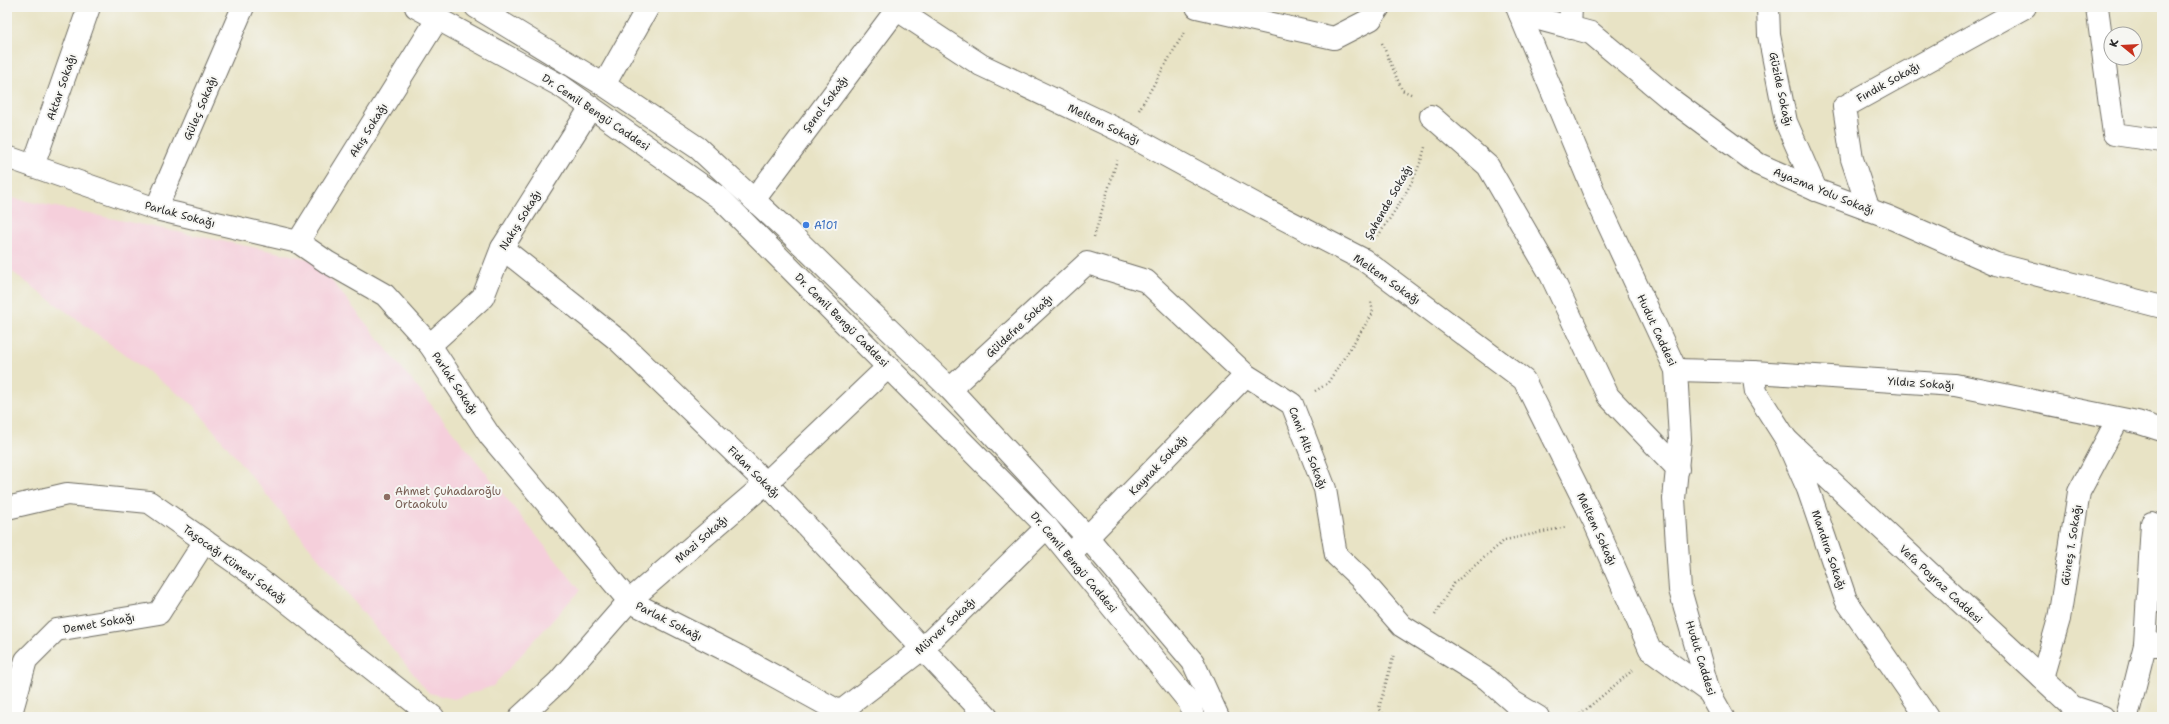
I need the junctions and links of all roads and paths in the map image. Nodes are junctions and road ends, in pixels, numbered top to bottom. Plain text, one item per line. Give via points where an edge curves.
1 (89, 7) edge
2 (243, 7) edge
3 (416, 7) edge
4 (476, 7) edge
5 (648, 7) edge
6 (1197, 7) edge
7 (1768, 7) edge
8 (2025, 7) edge
9 (2097, 7) edge
10 (895, 8) edge
11 (1518, 10) edge
12 (1375, 13) edge
13 (1570, 17) edge
14 (438, 18) junction
15 (604, 85) junction
16 (591, 107) junction
17 (1431, 116) junction
18 (2162, 141) edge
19 (7, 157) edge
20 (33, 166) junction
21 (1816, 190) junction
22 (754, 200) junction
23 (156, 209) junction
24 (1869, 210) junction
25 (298, 242) junction
26 (502, 248) junction
27 (1364, 260) junction
28 (1087, 263) joint
29 (2162, 307) edge
30 (430, 346) junction
31 (888, 367) junction
32 (1676, 370) junction
33 (1753, 372) junction
34 (1246, 375) junction
35 (950, 389) junction
36 (1292, 404) junction
37 (2118, 419) junction
38 (2162, 430) edge
39 (1786, 439) junction
40 (1678, 469) junction
41 (766, 483) junction
42 (7, 508) edge
43 (1594, 521) junction
44 (1047, 527) junction
45 (2162, 528) edge
46 (1088, 538) junction
47 (205, 541) junction
48 (1070, 555) junction
49 (629, 601) junction
50 (1402, 626) junction
51 (1422, 639) junction
52 (2154, 645) edge
53 (922, 649) junction
54 (1650, 649) junction
55 (2042, 678) junction
56 (1709, 692) junction
57 (839, 715) edge
58 (2094, 716) edge
59 (10, 717) edge
60 (433, 717) edge
61 (520, 717) edge
62 (987, 717) edge
63 (1193, 717) edge
64 (1218, 717) edge
65 (1386, 717) edge
66 (1538, 717) edge
67 (1577, 717) edge
68 (1724, 717) edge
69 (1926, 717) edge
70 (2127, 717) edge

1 - 20 street, Aktar Sokağı
2 - 23 street, Güleç Sokağı
3 - 14 street, Dr. Cemil Bengü Caddesi
4 - 15 street
5 - 15 street, Nakış Sokağı
6 - 12 street via 1334,38
7 - 21 street, Güzide Sokağı via 1769,35 1786,122
8 - 24 street, Fındık Sokağı via 1844,106 1852,159
9 - 18 street via 2114,134
10 - 22 street, Şenol Sokağı
10 - 27 street, Meltem Sokağı via 981,65 1125,133
11 - 13 street, Ayazma Yolu Sokağı
11 - 32 street, Hudut Caddesi via 1598,202
12 - 17 path via 1402,90 1420,97
13 - 21 street, Ayazma Yolu Sokağı via 1669,98 1758,164
14 - 16 street, Dr. Cemil Bengü Caddesi via 561,86
14 - 25 street, Akış Sokağı
15 - 16 street, Nakış Sokağı
15 - 22 street via 698,148
16 - 26 street, Nakış Sokağı
16 - 31 street, Dr. Cemil Bengü Caddesi via 721,199
17 - 27 path, Şahende Sokağı via 1422,160
17 - 40 street via 1488,166 1551,276 1608,396
19 - 20 street, Parlak Sokağı
20 - 23 street, Parlak Sokağı
21 - 24 street, Ayazma Yolu Sokağı
22 - 35 street
23 - 25 street, Parlak Sokağı
24 - 29 street, Ayazma Yolu Sokağı via 1996,264
25 - 30 street, Parlak Sokağı via 385,295
26 - 30 street, Nakış Sokağı via 482,297
26 - 41 street, Fidan Sokağı via 619,341
27 - 36 path via 1373,313 1327,384
27 - 43 street, Meltem Sokağı via 1524,380
28 - 34 street, Cami Altı Sokağı via 1146,281
28 - 35 street, Güldefne Sokağı
30 - 49 street, Parlak Sokağı via 490,436
31 - 41 street, Mazi Sokağı
31 - 44 street, Dr. Cemil Bengü Caddesi
32 - 33 street, Yıldız Sokağı
32 - 40 street, Hudut Caddesi via 1680,439
33 - 37 street, Yıldız Sokağı via 1955,385
33 - 39 street, Mandıra Sokağı via 1756,392
34 - 36 street, Cami Altı Sokağı
34 - 46 street, Kaynak Sokağı
35 - 46 street
36 - 50 street, Cami Altı Sokağı via 1325,489 1336,555
37 - 38 street, Yıldız Sokağı
37 - 55 street, Güneş 1. Sokağı via 2079,492 2059,620
39 - 55 street, Vefa Poyraz Caddesi
39 - 69 street, Mandıra Sokağı via 1808,490 1846,600
40 - 56 street, Hudut Caddesi via 1674,499 1680,590
41 - 49 street, Mazi Sokağı
41 - 53 street, Fidan Sokağı
42 - 47 street, Taşocağı Kümesi Sokağı via 67,494 149,502
43 - 51 path via 1505,540 1453,584
43 - 54 street, Meltem Sokağı
44 - 48 street, Dr. Cemil Bengü Caddesi
44 - 53 street, Mürver Sokağı
45 - 52 street via 2152,523
46 - 48 street, Kaynak Sokağı
46 - 64 street via 1193,662
47 - 59 street, Demet Sokağı via 159,613 56,630 26,660
47 - 60 street, Taşocağı Kümesi Sokağı via 256,577
48 - 63 street, Dr. Cemil Bengü Caddesi via 1190,703
49 - 57 street, Parlak Sokağı via 738,656
49 - 61 street, Mazi Sokağı via 559,681
50 - 51 street, Cami Altı Sokağı
50 - 65 path via 1379,708
51 - 66 street, Cami Altı Sokağı via 1487,679 1513,702
52 - 70 street
53 - 57 street, Mürver Sokağı
53 - 62 street, Fidan Sokağı
54 - 56 street
54 - 67 path via 1630,674
55 - 58 street, Vefa Poyraz Caddesi via 2073,708
56 - 68 street, Hudut Caddesi

